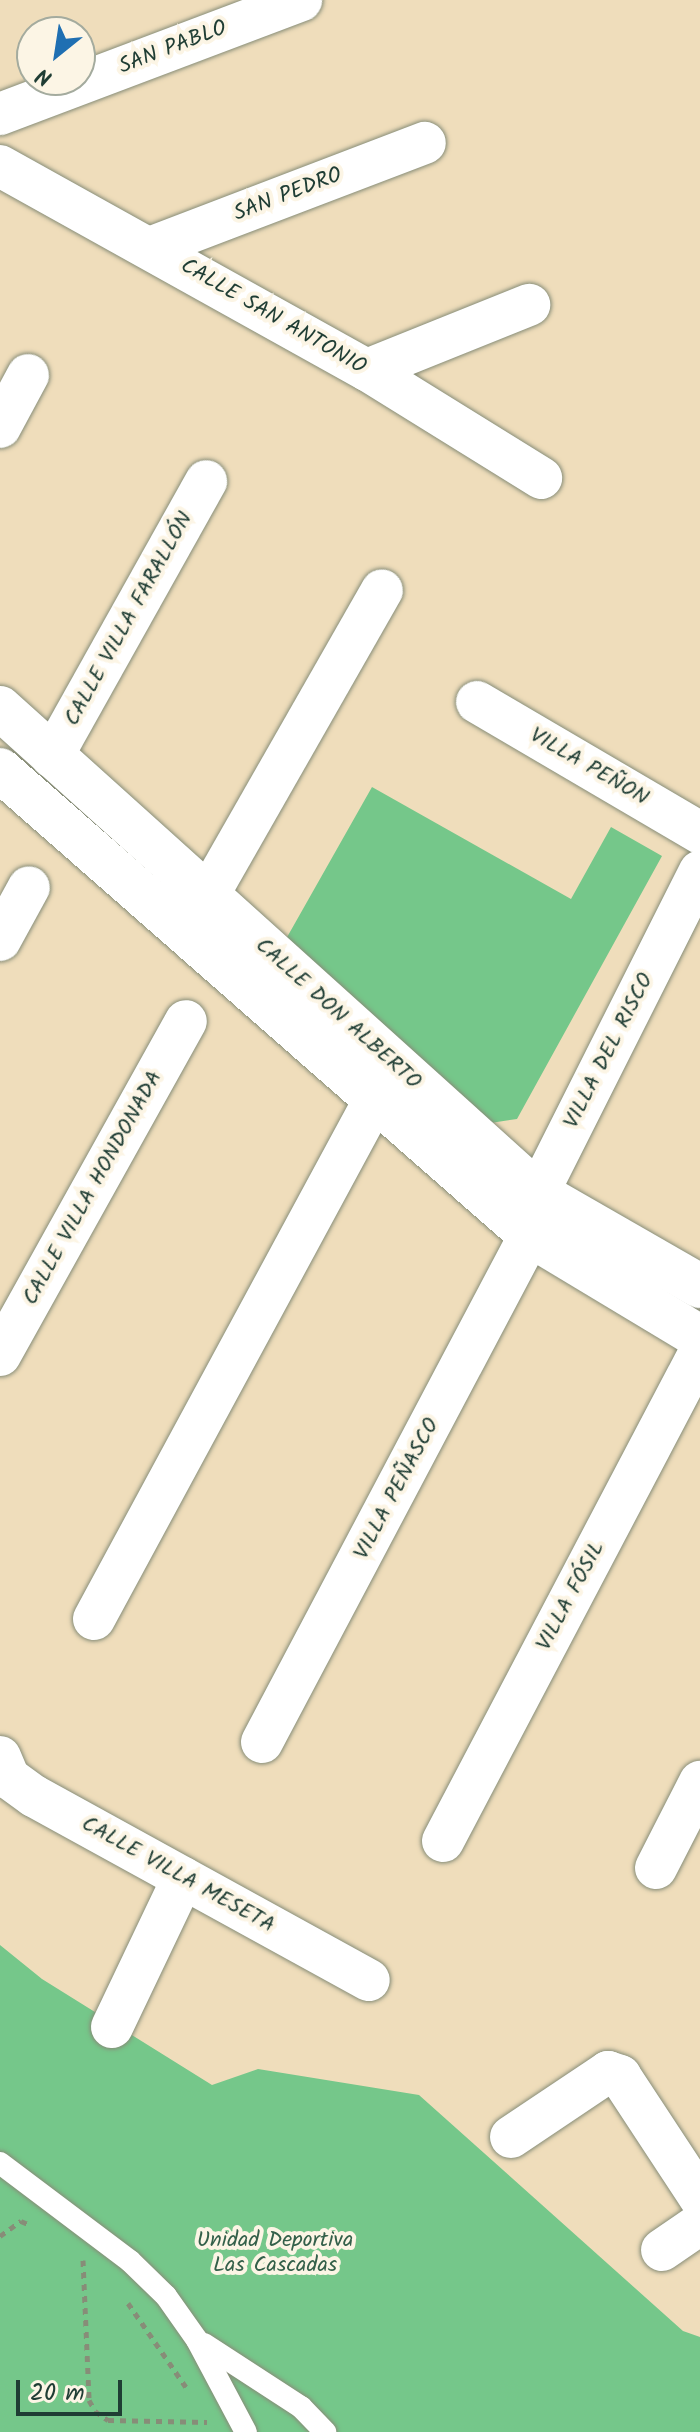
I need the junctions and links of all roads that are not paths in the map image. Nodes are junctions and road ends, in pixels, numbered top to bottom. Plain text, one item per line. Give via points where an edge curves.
1 (301, 0) edge
2 (0, 114) edge
3 (425, 143) dead end
4 (0, 166) edge
5 (152, 247) junction
6 (529, 305) dead end
7 (367, 370) junction
8 (28, 375) dead end
9 (0, 427) edge
10 (541, 478) dead end
11 (206, 481) dead end
12 (382, 590) dead end
13 (477, 702) dead end
14 (0, 708) edge
15 (52, 757) junction
16 (0, 770) edge
17 (700, 833) edge
18 (700, 871) edge
19 (29, 887) dead end
20 (207, 897) junction
21 (0, 940) edge
22 (186, 1021) dead end
23 (375, 1099) junction
24 (538, 1193) junction
25 (530, 1235) junction
26 (700, 1286) edge
27 (700, 1337) edge
28 (700, 1352) edge
29 (0, 1355) edge
30 (94, 1619) dead end
31 (262, 1742) dead end
32 (3, 1777) edge
33 (700, 1782) edge
34 (443, 1841) dead end
35 (656, 1868) dead end
36 (183, 1878) junction
37 (369, 1980) dead end
38 (112, 2027) dead end
39 (511, 2137) dead end
40 (0, 2163) edge
41 (700, 2198) edge
42 (700, 2224) edge
43 (662, 2250) dead end
44 (197, 2340) junction
45 (246, 2432) edge
46 (325, 2432) edge

1 - 2 street, SAN PABLO
3 - 5 street, SAN PEDRO
4 - 5 street, CALLE SAN ANTONIO
5 - 7 street, CALLE SAN ANTONIO
6 - 7 street
7 - 10 street, CALLE SAN ANTONIO
8 - 9 street
11 - 15 street, CALLE VILLA FARALLÓN
12 - 20 street
13 - 17 street, VILLA PEÑON
14 - 15 street, CALLE DON ALBERTO
15 - 20 street, CALLE DON ALBERTO
16 - 23 street, CALLE DON ALBERTO
18 - 24 street, VILLA DEL RISCO
19 - 21 street
20 - 24 street, CALLE DON ALBERTO
22 - 29 street, CALLE VILLA HONDONADA
23 - 25 street, CALLE DON ALBERTO
23 - 30 street
24 - 25 street, VILLA DEL RISCO
24 - 26 street, CALLE DON ALBERTO
25 - 27 street, CALLE DON ALBERTO
25 - 31 street, VILLA PEÑASCO
28 - 34 street, VILLA FÓSIL
32 - 36 street, CALLE VILLA MESETA
33 - 35 street
36 - 37 street, CALLE VILLA MESETA
36 - 38 street
39 - 41 street via 608,2072 620,2076
40 - 44 lane via 130,2261 166,2296
42 - 43 street
44 - 45 lane
44 - 46 lane via 301,2407

